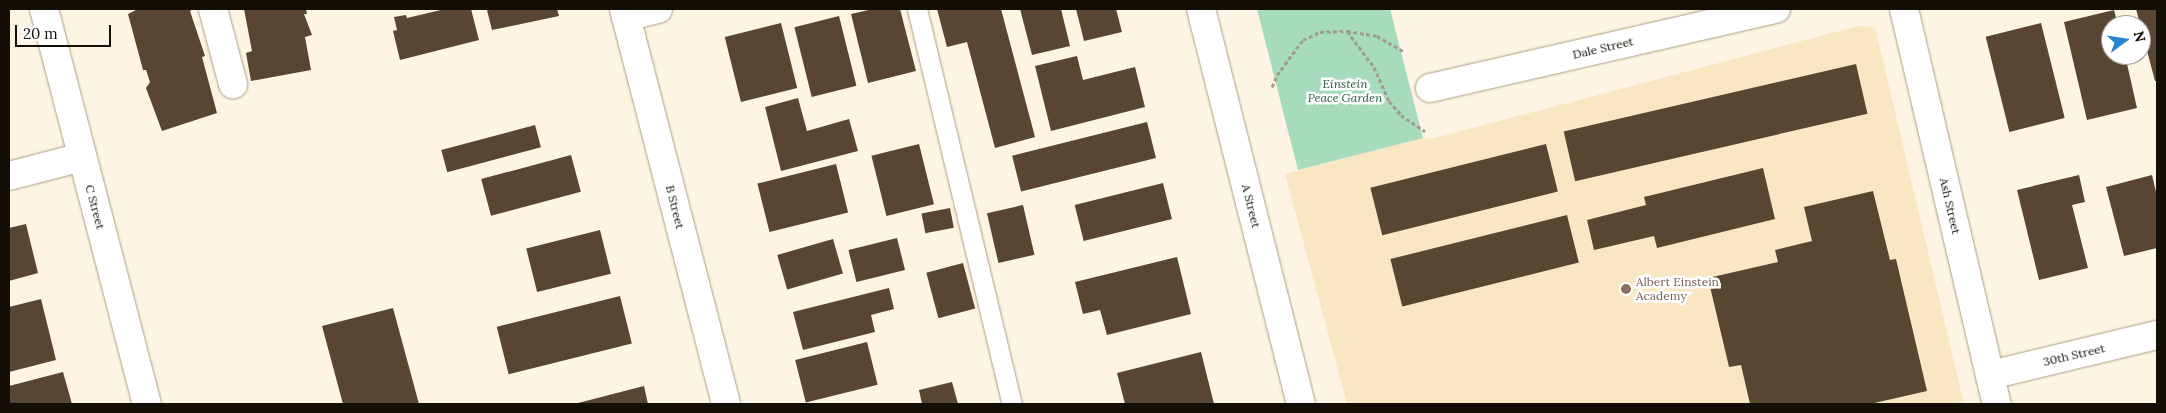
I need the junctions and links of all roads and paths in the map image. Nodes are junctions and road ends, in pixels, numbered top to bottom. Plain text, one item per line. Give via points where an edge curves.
1 (44, 9) edge
2 (213, 9) edge
3 (658, 9) edge
4 (917, 9) edge
5 (1201, 9) edge
6 (1776, 9) edge
7 (1904, 9) edge
8 (625, 13) edge
9 (1346, 31) junction
10 (1403, 51) dead end
11 (233, 84) dead end
12 (1272, 87) dead end
13 (1430, 88) dead end
14 (1425, 131) dead end
15 (82, 157) junction
16 (9, 176) edge
17 (2157, 335) edge
18 (1990, 375) junction
19 (147, 404) edge
20 (726, 404) edge
21 (1012, 404) edge
22 (1301, 404) edge
23 (1997, 404) edge

1 - 15 street, C Street
2 - 11 street
3 - 8 street
4 - 21 lane
5 - 22 street, A Street
6 - 13 street, Dale Street
7 - 18 street, Ash Street
8 - 20 street, B Street
9 - 10 path via 1377,36
9 - 12 path via 1320,32 1303,40
9 - 14 path via 1374,66 1389,100 1401,115
15 - 16 street
15 - 19 street, C Street
17 - 18 street, 30th Street
18 - 23 street, Ash Street

